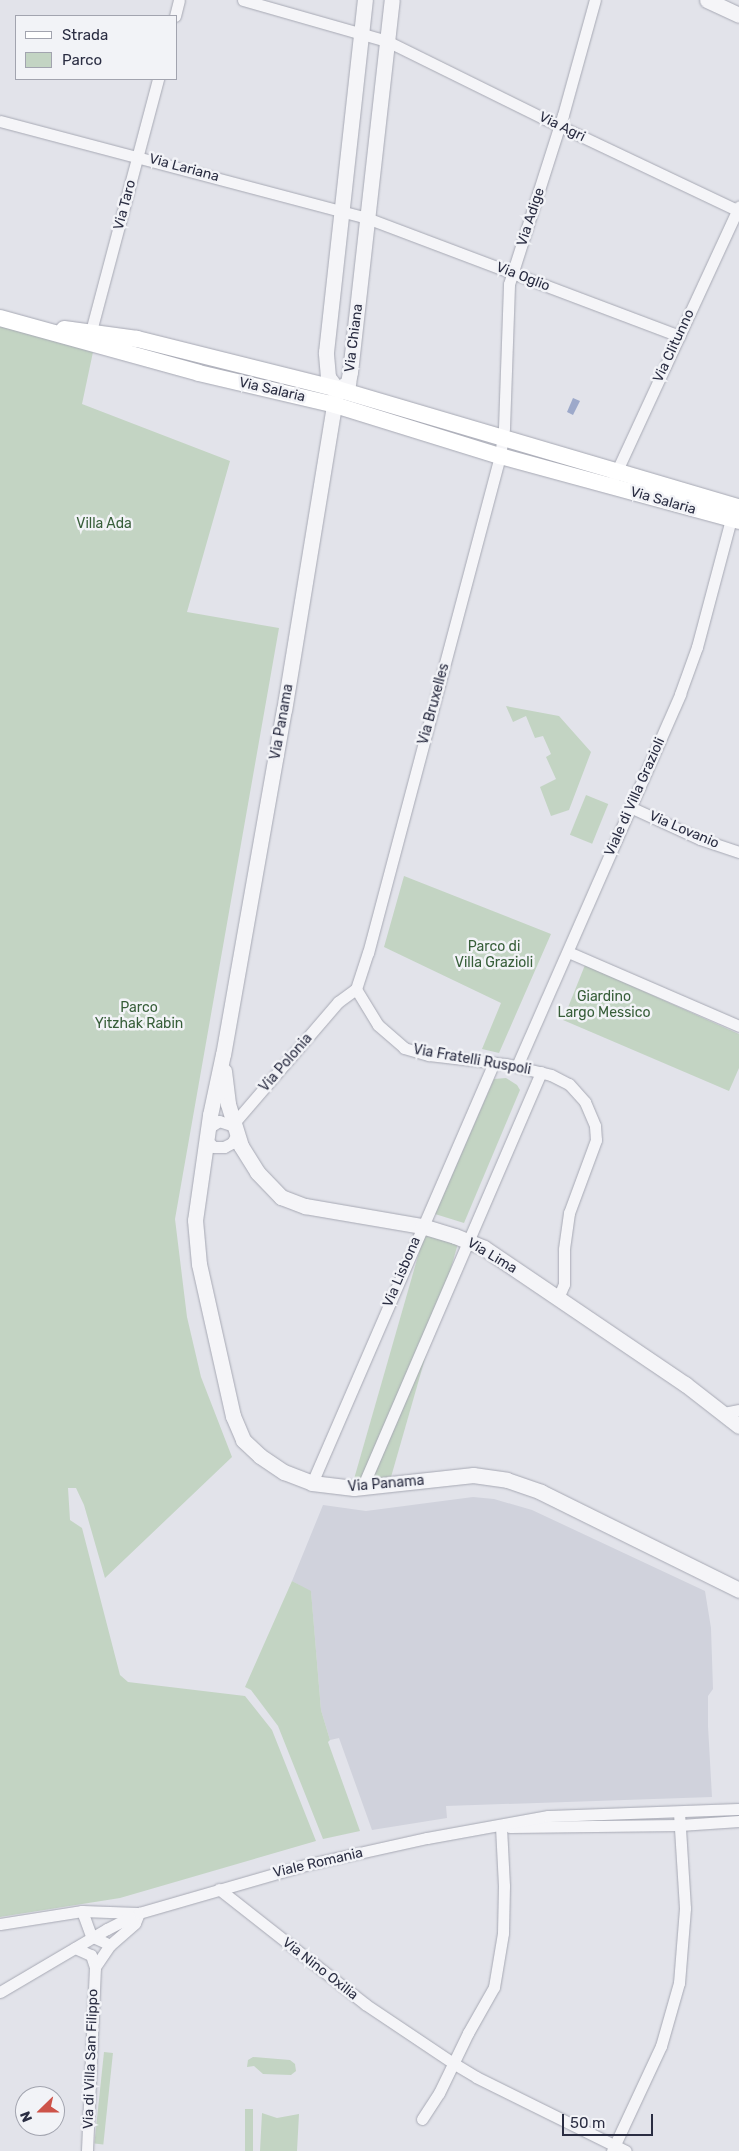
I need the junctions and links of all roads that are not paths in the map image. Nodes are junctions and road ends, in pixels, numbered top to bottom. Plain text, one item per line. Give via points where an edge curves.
1 (179, 0) edge
2 (243, 0) edge
3 (365, 0) edge
4 (392, 0) edge
5 (595, 0) edge
6 (706, 0) edge
7 (175, 15) edge
8 (739, 15) edge
9 (362, 33) junction
10 (387, 41) junction
11 (158, 80) edge
12 (0, 121) edge
13 (560, 126) junction
14 (138, 156) junction
15 (738, 209) edge
16 (341, 210) junction
17 (368, 218) junction
18 (513, 274) junction
19 (0, 318) edge
20 (42, 328) junction
21 (91, 331) junction
22 (679, 336) junction
23 (326, 352) junction
24 (301, 381) junction
25 (337, 389) junction
26 (335, 405) junction
27 (503, 439) junction
28 (500, 456) junction
29 (613, 478) junction
30 (736, 516) edge
31 (630, 808) junction
32 (739, 852) edge
33 (568, 952) junction
34 (356, 989) junction
35 (739, 1026) edge
36 (223, 1054) junction
37 (494, 1063) junction
38 (517, 1066) junction
39 (541, 1072) junction
40 (235, 1128) junction
41 (211, 1139) junction
42 (422, 1226) junction
43 (468, 1241) junction
44 (558, 1298) junction
45 (739, 1410) edge
46 (723, 1413) junction
47 (739, 1426) edge
48 (312, 1483) junction
49 (362, 1488) junction
50 (739, 1590) edge
51 (739, 1808) edge
52 (679, 1812) junction
53 (739, 1821) edge
54 (501, 1826) junction
55 (680, 1826) junction
56 (219, 1889) junction
57 (82, 1911) junction
58 (139, 1913) junction
59 (0, 1924) edge
60 (92, 1938) junction
61 (110, 1945) junction
62 (75, 1948) junction
63 (95, 1967) junction
64 (0, 1992) edge
65 (453, 2063) junction
66 (422, 2119) dead end
67 (88, 2147) edge
68 (613, 2148) edge
69 (77, 2151) edge
70 (626, 2151) edge

1 - 7 street
2 - 9 street
3 - 9 street, Via Chiana
4 - 10 street, Via Chiana
5 - 13 street, Via Adige
6 - 8 street
9 - 10 street
9 - 16 street, Via Chiana
10 - 13 street, Via Agri
10 - 17 street, Via Chiana
11 - 14 street, Via Taro
12 - 14 street, Via Lariana
13 - 15 street, Via Agri
13 - 18 street, Via Adige
14 - 16 street, Via Lariana
14 - 21 street, Via Taro
15 - 22 street, Via Clitunno
16 - 17 street, Via Lariana
16 - 23 street, Via Chiana
17 - 18 street, Via Oglio
17 - 25 street, Via Chiana via 349,379 345,386
18 - 22 street, Via Oglio
18 - 27 street, Via Adige via 509,284
19 - 20 main road, Via Salaria
20 - 21 main road, Via Salaria
20 - 26 main road, Via Salaria via 199,373
21 - 24 main road, Via Salaria via 157,343
22 - 29 street, Via Clitunno
23 - 24 street via 316,370
23 - 25 street, Via Chiana via 328,377
24 - 25 main road, Via Salaria
25 - 26 street, Via Panama
25 - 27 main road, Via Salaria
26 - 28 main road, Via Salaria
26 - 36 street, Via Panama
27 - 28 street
27 - 29 main road, Via Salaria
28 - 29 main road, Via Salaria
28 - 34 street, Via Bruxelles
29 - 30 main road, Via Salaria
30 - 31 street, Viale di Villa Grazioli via 690,667
31 - 32 street, Via Lovanio via 700,839
31 - 33 street, Viale di Villa Grazioli
33 - 35 street
33 - 38 street, Viale di Villa Grazioli
34 - 37 street, Via Fratelli Ruspoli via 369,1013 390,1038 414,1052
34 - 40 street, Via Polonia via 338,1002
36 - 40 street, Via Lima
36 - 41 street, Via Panama
37 - 38 street, Via Fratelli Ruspoli
37 - 42 street, Via Lisbona
38 - 39 street, Via Fratelli Ruspoli
39 - 43 street
39 - 44 street, Via Fratelli Ruspoli via 564,1081 576,1090 588,1107 596,1132 594,1151 569,1213 564,1284
40 - 41 street, Via Polonia via 232,1143
40 - 41 street via 219,1121
40 - 42 street, Via Lima via 257,1172 276,1193 290,1202
41 - 48 street, Via Panama via 195,1220 196,1246 233,1416 243,1440 260,1456 284,1472
42 - 43 street, Via Lima
42 - 48 street, Via Lisbona
43 - 44 street, Via Lima via 484,1248
43 - 49 street
44 - 46 street, Via Lima
45 - 46 street
46 - 47 street, Via Lima
48 - 49 street, Via Panama
49 - 50 street, Via Panama via 473,1475 507,1480 541,1492
51 - 52 street, Viale Romania
52 - 54 street, Viale Romania via 548,1816
52 - 55 street
53 - 55 street, Viale Romania
54 - 55 street, Viale Romania via 523,1829
54 - 56 street, Viale Romania via 325,1860
54 - 65 street via 503,1933 494,1987
55 - 68 street via 685,1908 678,1982 661,2046
56 - 58 street, Viale Romania
56 - 65 street, Via Nino Oxilia via 365,2004
57 - 58 street
57 - 59 street
57 - 60 street
58 - 60 street
58 - 61 street via 135,1924
60 - 61 street
60 - 62 street
61 - 63 street
62 - 63 street via 91,1955
62 - 64 street
63 - 67 street, Via di Villa San Filippo
65 - 66 street
65 - 68 street, Via Nino Oxilia
67 - 69 street
68 - 70 street

